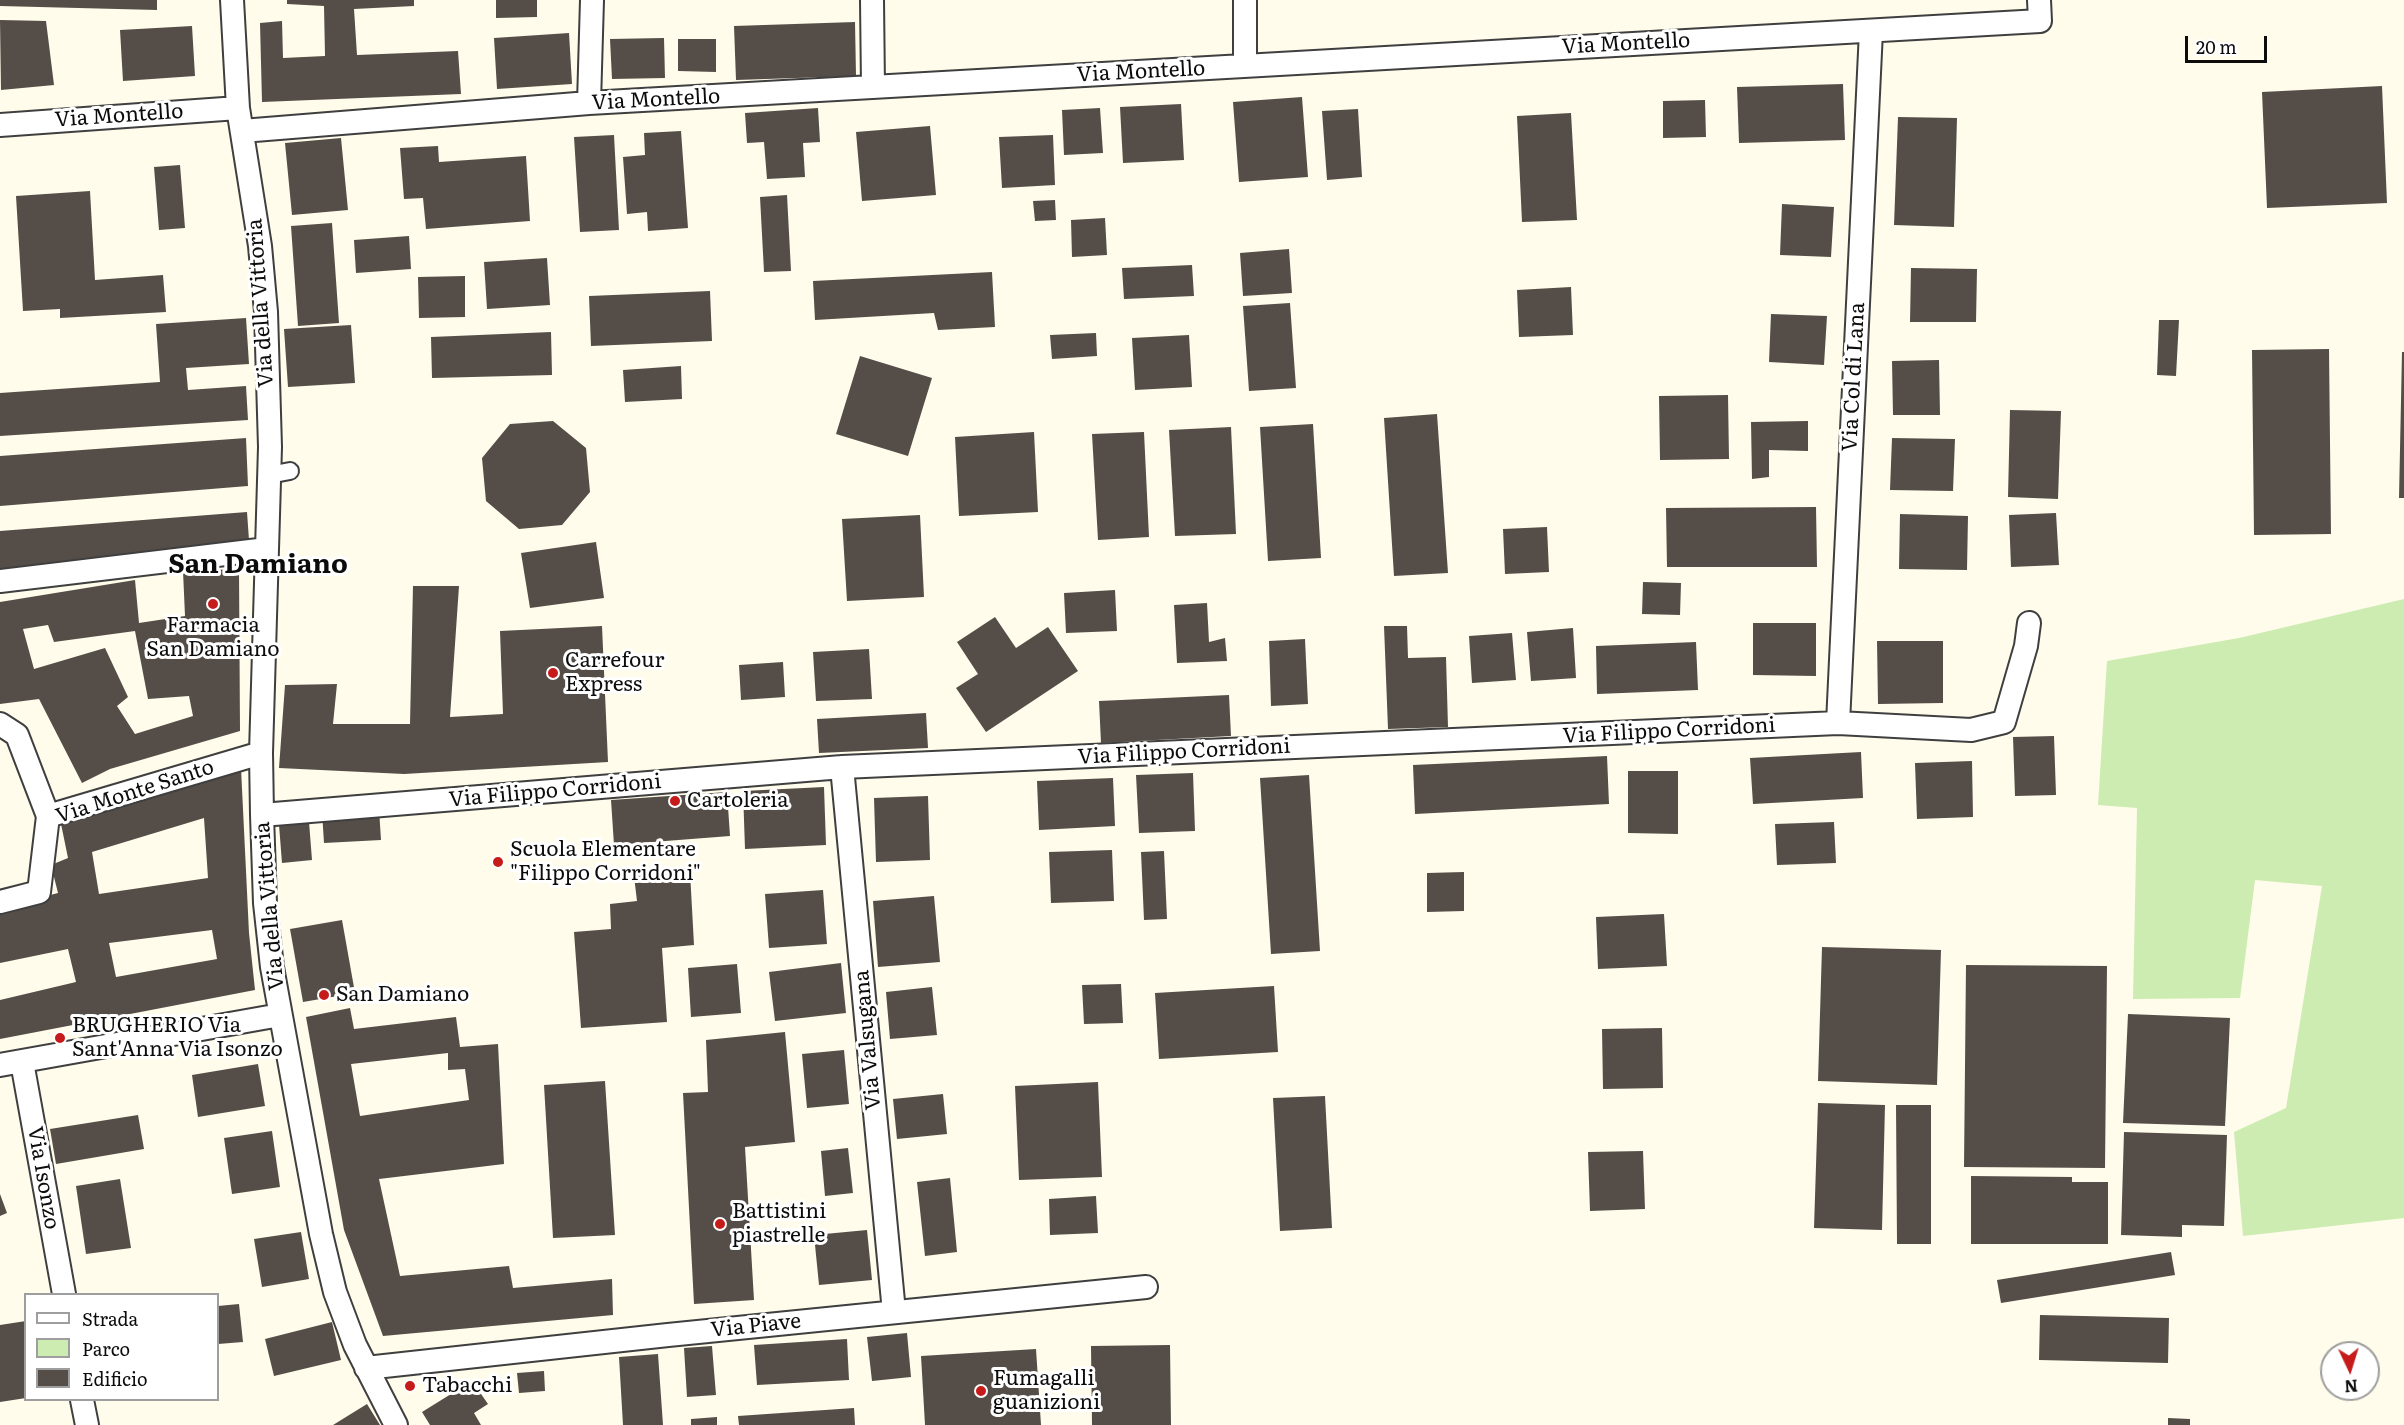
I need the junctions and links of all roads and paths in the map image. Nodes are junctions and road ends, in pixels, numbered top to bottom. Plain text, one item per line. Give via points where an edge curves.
1 (232, 0) edge
2 (592, 0) edge
3 (872, 0) edge
4 (1245, 0) edge
5 (2039, 10) edge
6 (1871, 31) junction
7 (1245, 66) junction
8 (873, 87) junction
9 (590, 104) junction
10 (238, 108) junction
11 (0, 125) edge
12 (242, 131) junction
13 (267, 549) junction
14 (0, 581) edge
15 (2029, 623) dead end
16 (1838, 723) junction
17 (0, 724) edge
18 (261, 753) junction
19 (842, 768) junction
20 (262, 814) junction
21 (48, 816) junction
22 (0, 902) edge
23 (280, 1015) junction
24 (11, 1064) edge
25 (1146, 1287) dead end
26 (64, 1293) edge
27 (894, 1312) junction
28 (366, 1368) junction
29 (82, 1401) edge
30 (87, 1425) edge
31 (396, 1425) edge

1 - 10 street, Via della Vittoria
2 - 9 street
3 - 8 street
4 - 7 street
5 - 6 street, Via Montello
6 - 7 street, Via Montello
6 - 16 street, Via Col di Lana
7 - 8 street, Via Montello
8 - 9 street, Via Montello
9 - 12 street, Via Montello
10 - 11 street, Via Montello
10 - 12 street, Via della Vittoria
12 - 13 street, Via della Vittoria via 264,280 280,473
13 - 14 street
13 - 18 street, Via della Vittoria
15 - 16 street, Via Filippo Corridoni via 2004,722 1971,730
16 - 19 street, Via Filippo Corridoni
17 - 21 street via 17,735
18 - 20 street, Via della Vittoria
18 - 21 street, Via Monte Santo
19 - 20 street, Via Filippo Corridoni
19 - 27 street, Via Valsugana
20 - 23 street, Via della Vittoria via 265,903
21 - 22 street, Via Monte Santo via 39,892
23 - 24 street
23 - 28 street, Via della Vittoria via 334,1292
24 - 26 street, Via Isonzo
25 - 27 street, Via Piave
27 - 28 street, Via Piave
28 - 31 street, Via della Vittoria
29 - 30 street

